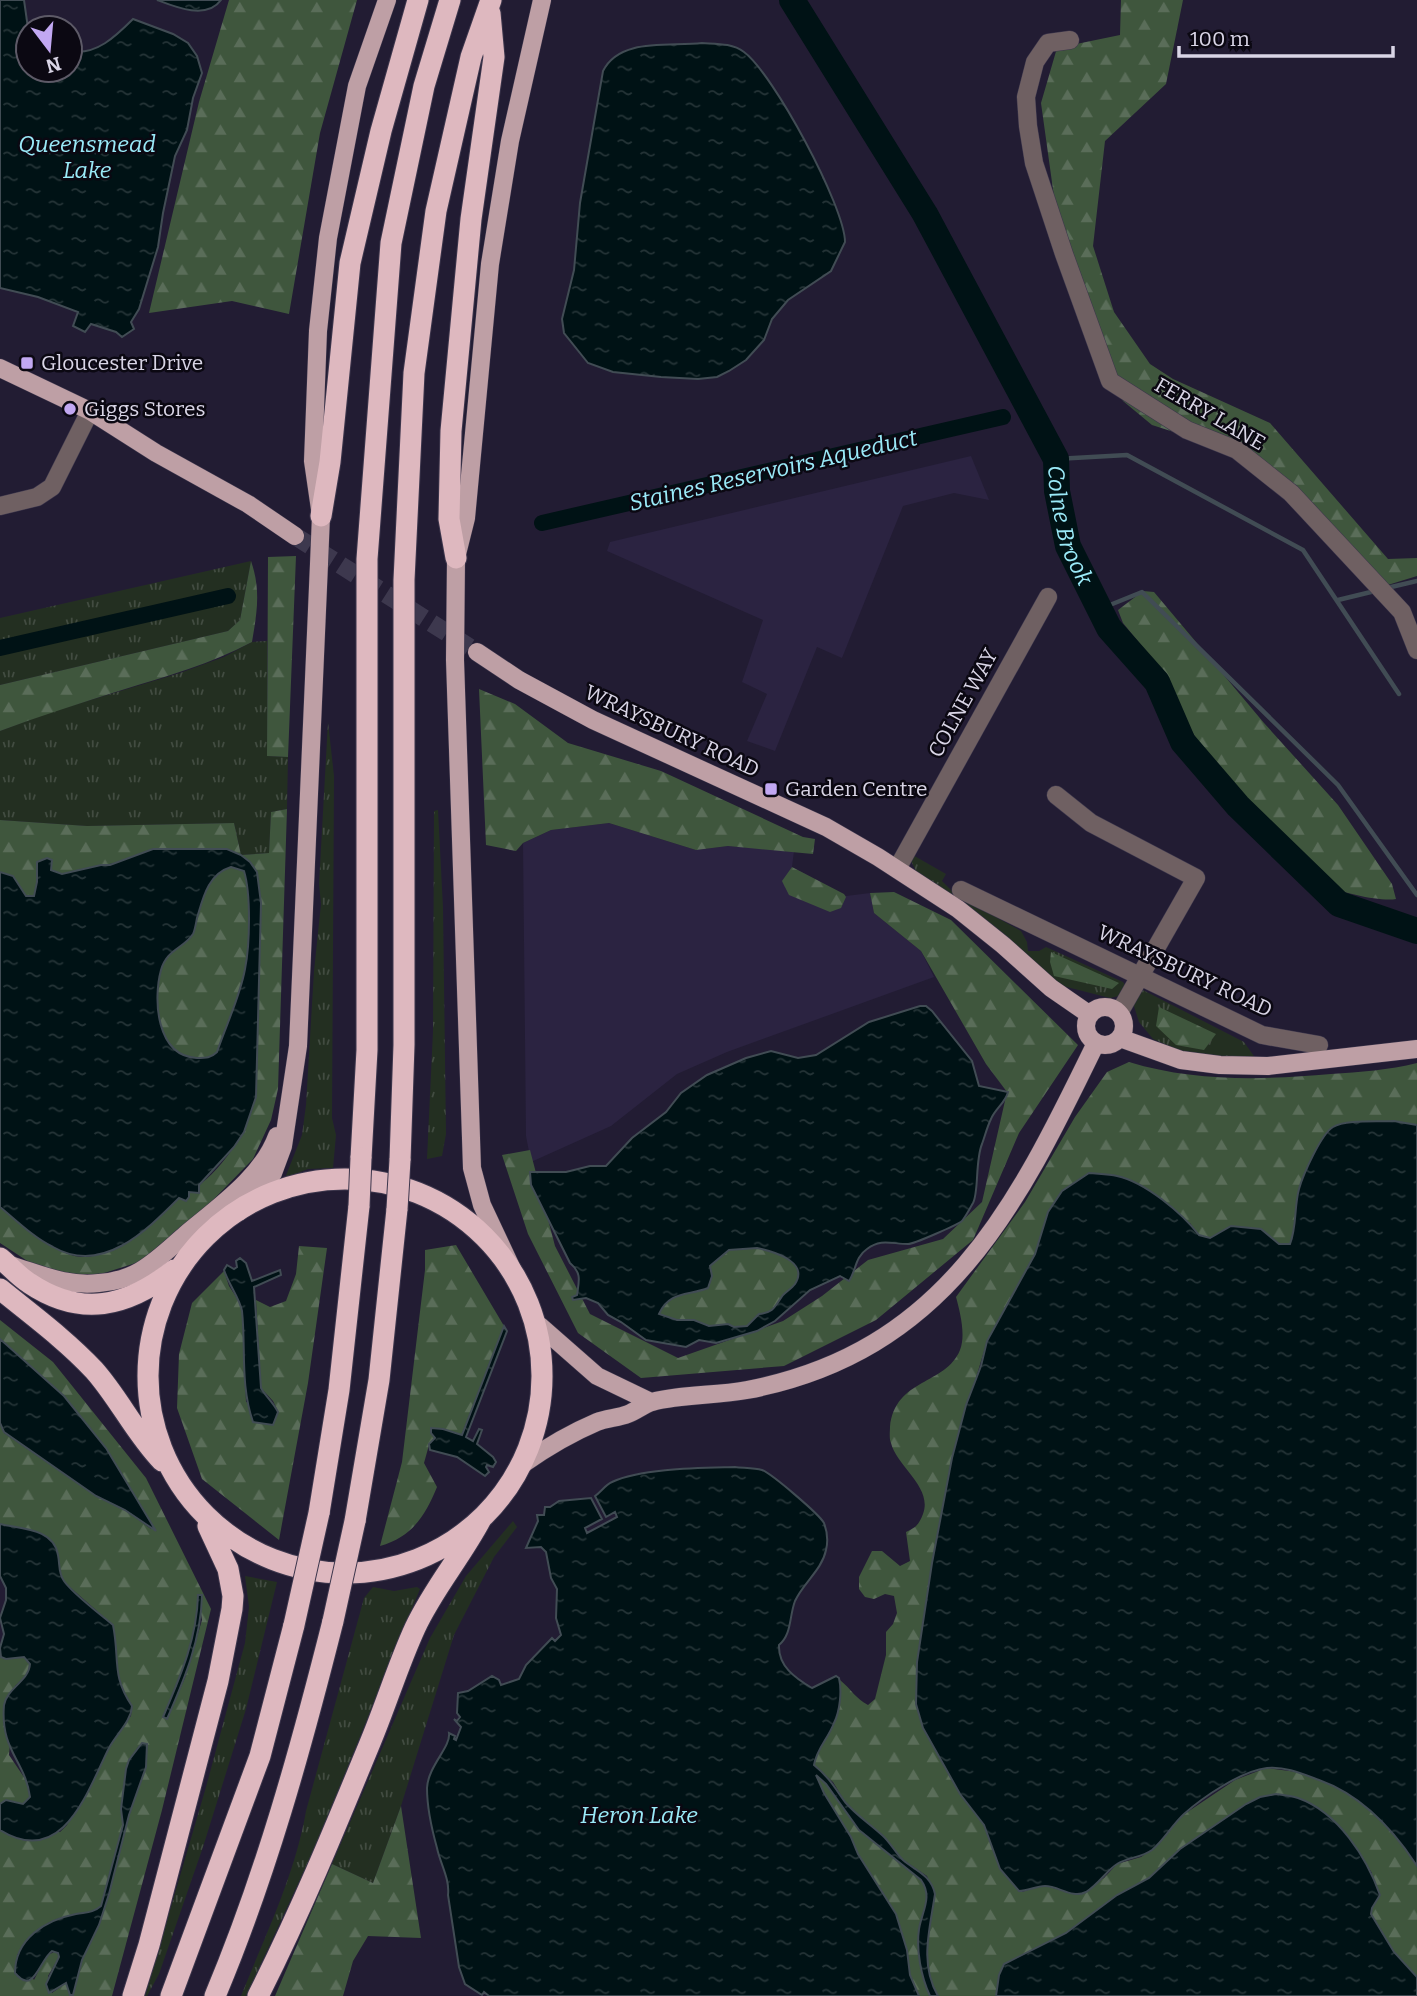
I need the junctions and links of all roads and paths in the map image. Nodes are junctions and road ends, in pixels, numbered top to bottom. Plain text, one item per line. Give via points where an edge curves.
1 (387, 0) edge
2 (418, 0) edge
3 (450, 0) edge
4 (542, 0) edge
5 (490, 2) edge
6 (1070, 40) dead end
7 (0, 368) edge
8 (90, 411) junction
9 (0, 506) edge
10 (321, 516) junction
11 (295, 536) tunnel mouth
12 (456, 558) junction
13 (1048, 597) dead end
14 (1417, 650) edge
15 (477, 652) tunnel mouth
16 (1056, 794) dead end
17 (897, 869) junction
18 (961, 890) dead end
19 (1142, 976) junction
20 (1119, 1013) junction
21 (1090, 1015) junction
22 (1121, 1038) junction
23 (1096, 1043) junction
24 (1319, 1045) dead end
25 (1417, 1049) edge
26 (289, 1105) junction
27 (239, 1212) junction
28 (4, 1261) edge
29 (184, 1263) junction
30 (513, 1269) junction
31 (0, 1289) edge
32 (540, 1326) junction
33 (651, 1402) junction
34 (523, 1464) junction
35 (170, 1470) junction
36 (195, 1500) junction
37 (489, 1505) junction
38 (133, 1996) edge
39 (171, 1996) edge
40 (215, 1996) edge
41 (258, 1996) edge

1 - 10 main road via 357,86 328,238 318,331 313,461
2 - 10 highway via 381,131 351,263
3 - 39 highway, bridge via 424,86 391,243 368,559 367,1050 359,1206 339,1390 319,1513 260,1756
4 - 12 main road via 510,141 490,264 466,518
5 - 12 highway via 494,57 471,219 451,431 449,519
5 - 40 highway, bridge via 471,57 436,211 414,373 404,580 404,1045 397,1209 379,1380 355,1521 305,1732 262,1872
6 - 14 street, FERRY LANE via 1048,43 1035,62 1026,97 1028,126 1034,163 1110,381 1188,430 1237,450 1291,492 1402,612
7 - 8 main road
8 - 9 street via 52,487 37,497
8 - 11 main road
10 - 26 main road via 298,1046
12 - 30 main road via 455,660 472,1168 482,1205
13 - 17 street, COLNE WAY
15 - 17 main road, WRAYSBURY ROAD via 593,720 826,827
16 - 19 street via 1091,823 1196,878
17 - 21 main road, WRAYSBURY ROAD via 958,909
18 - 19 street, WRAYSBURY ROAD
19 - 20 street
19 - 24 street, WRAYSBURY ROAD via 1262,1035
20 - 21 main road via 1108,1007
20 - 22 main road via 1125,1026
21 - 23 main road via 1087,1032
22 - 23 main road via 1108,1045
22 - 25 main road via 1181,1060 1220,1065 1268,1066
23 - 33 main road via 991,1234 933,1299 896,1329 818,1370 748,1390
26 - 27 main road via 283,1146 273,1173
26 - 28 main road via 275,1143 257,1169 137,1273 102,1283 77,1283 42,1277
27 - 29 highway
27 - 30 highway via 310,1181 334,1177 380,1181 399,1185 453,1212
28 - 29 highway via 46,1294 92,1305 132,1297
29 - 35 highway via 157,1307 143,1354 146,1402
30 - 32 highway
31 - 35 highway via 95,1372
32 - 33 main road via 597,1376
32 - 34 highway via 550,1366 548,1400 537,1439
33 - 34 main road via 552,1444
34 - 37 highway
35 - 36 highway
36 - 37 highway via 218,1528 253,1556 372,1572 411,1561 442,1545
36 - 38 highway via 229,1569 232,1609 218,1681
37 - 41 highway via 414,1629 290,1933

